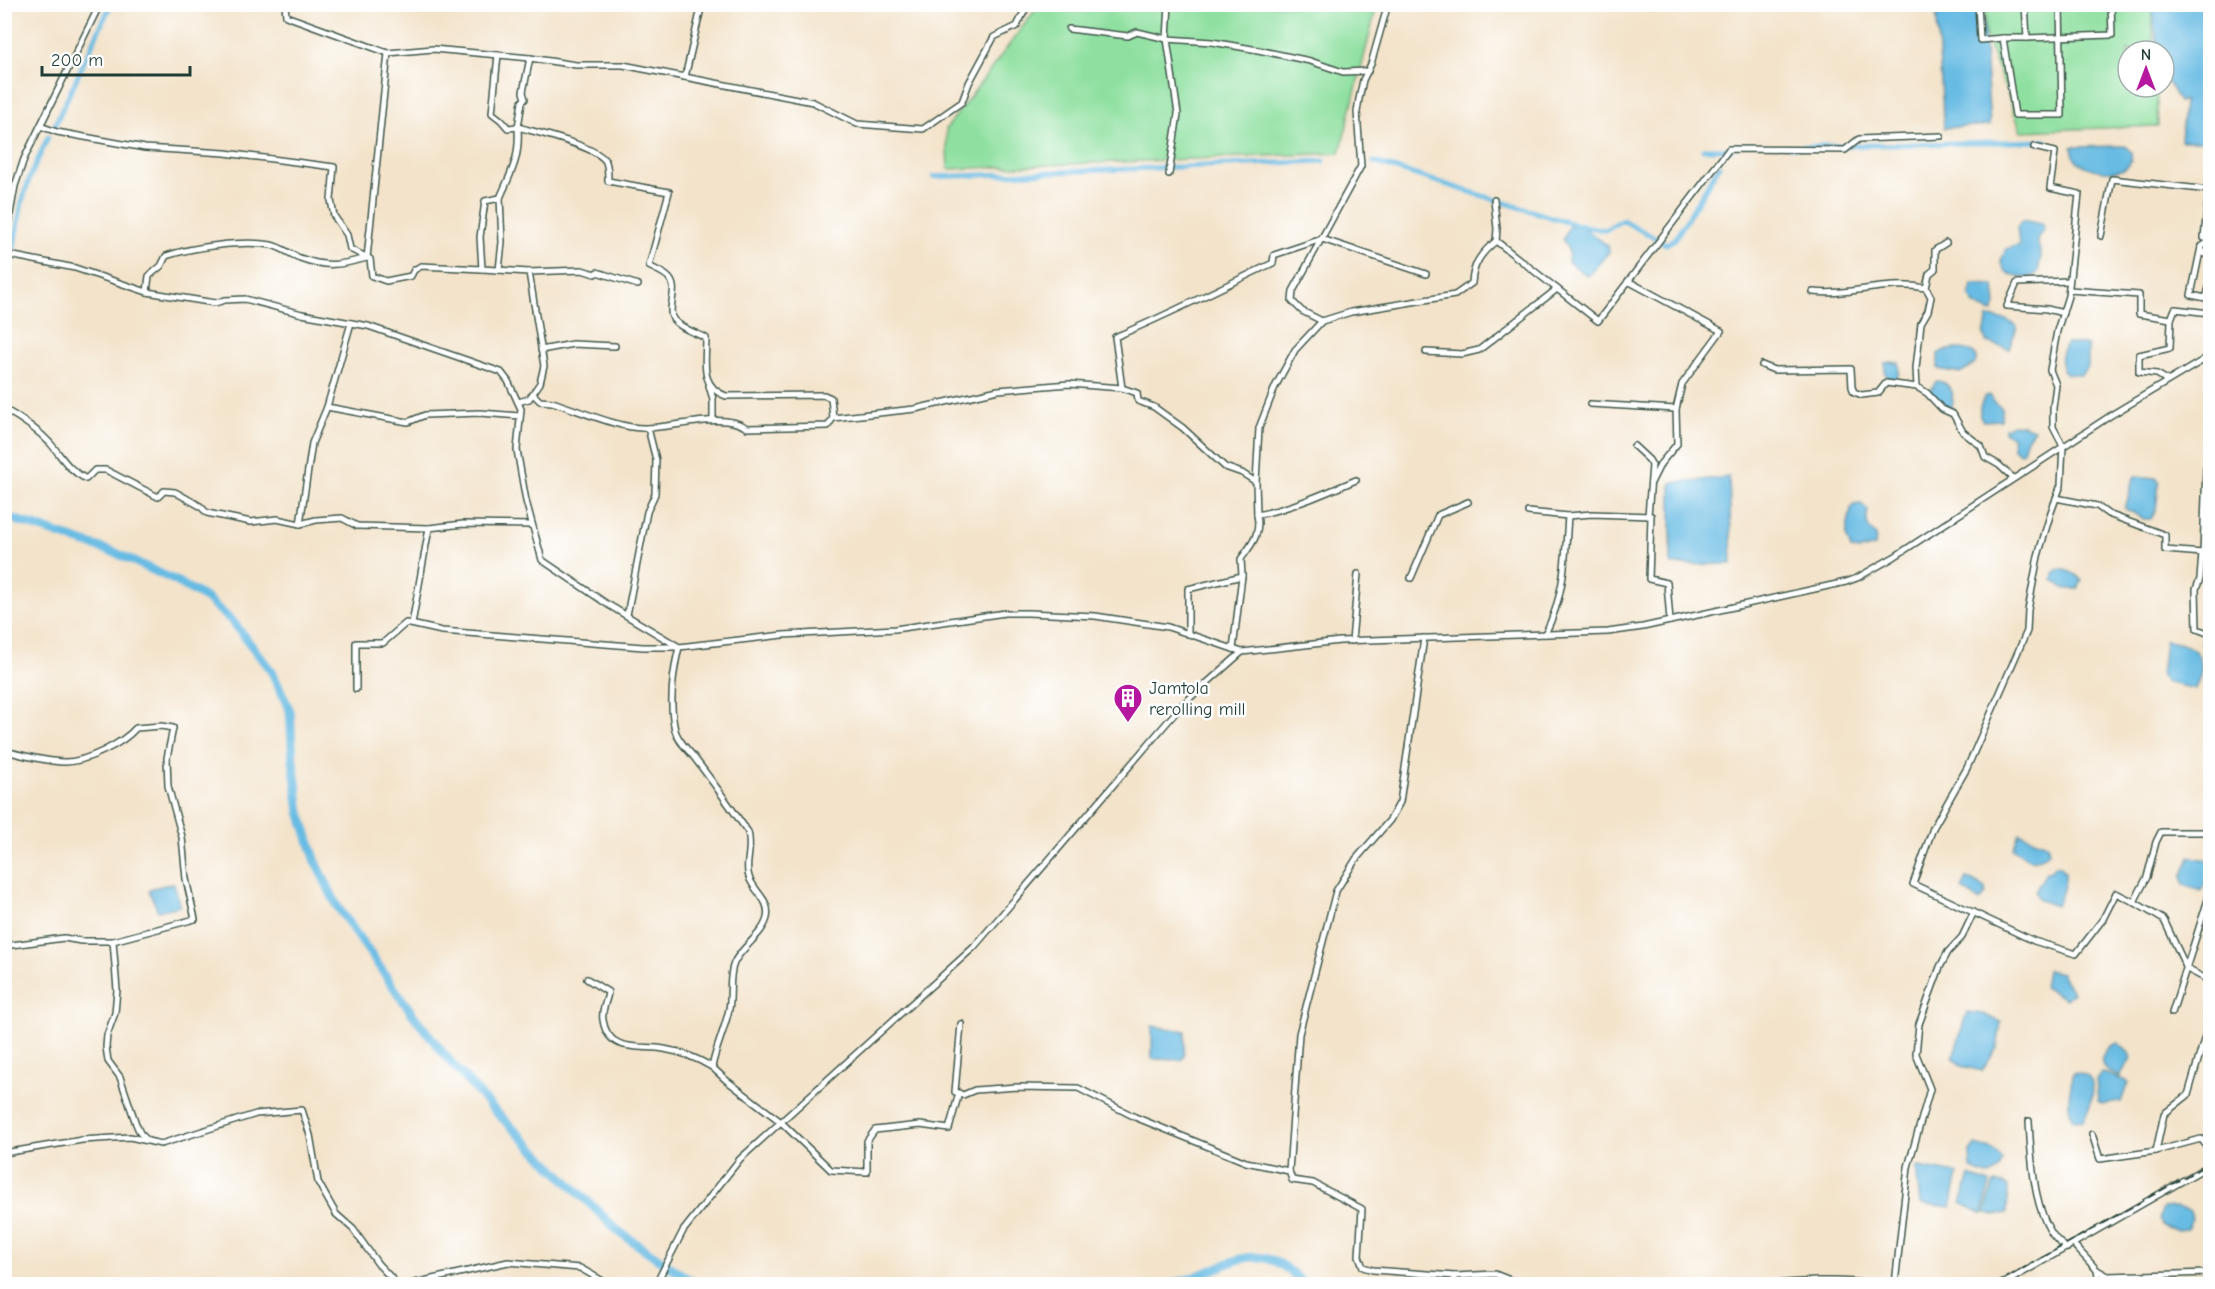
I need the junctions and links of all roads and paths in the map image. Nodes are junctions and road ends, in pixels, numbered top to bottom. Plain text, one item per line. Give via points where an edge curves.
1 (100, 4) edge
2 (285, 4) edge
3 (702, 4) edge
4 (1028, 4) edge
5 (1169, 4) edge
6 (1388, 4) edge
7 (1977, 4) edge
8 (2025, 4) edge
9 (2060, 4) edge
10 (2111, 4) edge
11 (2208, 4) edge
12 (2211, 13) edge
13 (1069, 29) dead end
14 (2060, 37) junction
15 (2003, 38) junction
16 (2027, 38) junction
17 (1167, 39) junction
18 (388, 53) junction
19 (498, 55) junction
20 (530, 58) junction
21 (1368, 71) junction
22 (685, 77) junction
23 (40, 126) junction
24 (518, 127) junction
25 (1941, 136) dead end
26 (2034, 147) dead end
27 (1169, 174) dead end
28 (500, 198) junction
29 (1494, 200) dead end
30 (2101, 236) dead end
31 (1322, 239) junction
32 (1496, 240) junction
33 (2211, 241) edge
34 (1946, 243) dead end
35 (4, 247) edge
36 (2201, 247) junction
37 (4, 254) edge
38 (2211, 256) edge
39 (367, 258) junction
40 (482, 268) junction
41 (499, 270) junction
42 (529, 272) junction
43 (1426, 274) dead end
44 (1629, 281) junction
45 (2068, 281) dead end
46 (2211, 284) edge
47 (638, 285) dead end
48 (1926, 288) junction
49 (1557, 289) junction
50 (2069, 290) junction
51 (147, 292) junction
52 (1813, 292) dead end
53 (2063, 313) junction
54 (2211, 313) edge
55 (2172, 319) junction
56 (1322, 321) junction
57 (351, 323) junction
58 (615, 346) dead end
59 (541, 350) junction
60 (1426, 352) dead end
61 (2211, 356) edge
62 (1762, 365) dead end
63 (2168, 380) junction
64 (708, 384) junction
65 (1917, 387) junction
66 (1122, 388) junction
67 (533, 394) junction
68 (518, 402) junction
69 (1590, 404) dead end
70 (327, 407) junction
71 (1676, 408) junction
72 (4, 409) edge
73 (520, 416) junction
74 (832, 418) junction
75 (713, 420) junction
76 (648, 428) junction
77 (1634, 446) dead end
78 (2063, 446) junction
79 (2211, 468) edge
80 (2013, 477) junction
81 (1356, 480) dead end
82 (1256, 482) junction
83 (1651, 483) junction
84 (2056, 498) junction
85 (1468, 502) dead end
86 (1528, 512) dead end
87 (1257, 515) junction
88 (1568, 516) junction
89 (1648, 516) junction
90 (300, 524) junction
91 (532, 525) junction
92 (429, 528) junction
93 (2202, 553) junction
94 (1358, 574) dead end
95 (1242, 576) junction
96 (1411, 578) dead end
97 (627, 615) junction
98 (1670, 621) junction
99 (412, 624) junction
100 (1188, 634) junction
101 (1545, 634) junction
102 (2211, 634) edge
103 (1424, 638) junction
104 (2211, 639) edge
105 (1352, 641) junction
106 (679, 647) junction
107 (1233, 649) junction
108 (2210, 650) edge
109 (1242, 652) junction
110 (356, 690) dead end
111 (4, 750) edge
112 (2211, 832) edge
113 (2211, 893) edge
114 (2134, 902) junction
115 (1974, 912) junction
116 (113, 941) junction
117 (4, 946) edge
118 (2187, 969) junction
119 (587, 979) dead end
120 (2211, 981) edge
121 (2172, 1013) dead end
122 (2211, 1019) edge
123 (960, 1024) dead end
124 (712, 1067) junction
125 (959, 1093) junction
126 (2029, 1121) dead end
127 (781, 1122) junction
128 (2092, 1134) dead end
129 (147, 1140) junction
130 (2211, 1149) edge
131 (2156, 1151) junction
132 (4, 1153) edge
133 (2211, 1165) edge
134 (1289, 1171) junction
135 (2070, 1246) junction
136 (2097, 1270) junction
137 (2211, 1273) edge
138 (1455, 1276) junction
139 (394, 1282) edge
140 (384, 1284) edge
141 (410, 1284) edge
142 (608, 1284) edge
143 (656, 1284) edge
144 (1451, 1284) edge
145 (1520, 1284) edge
146 (1775, 1284) edge
147 (1871, 1284) edge
148 (1895, 1284) edge
149 (2003, 1284) edge
150 (2099, 1284) edge

1 - 23 street
2 - 18 street via 286,16
3 - 22 street
4 - 22 street via 1017,26 994,37 962,102 923,129 857,124 813,102
5 - 17 street
6 - 21 street
7 - 15 street via 1980,40
8 - 16 street
9 - 14 street
10 - 14 street via 2112,35
11 - 12 street
13 - 17 street via 1128,36 1137,32
14 - 15 street via 2062,115 2015,115
14 - 16 street
15 - 16 street
17 - 21 street via 1258,50 1343,72
17 - 27 street via 1178,114
18 - 19 street via 433,49
18 - 39 street
19 - 20 street
19 - 24 street via 492,113 508,128
20 - 22 street via 576,65 623,65
20 - 24 street
21 - 31 street via 1358,112 1361,166
23 - 35 street via 15,186
23 - 39 street via 146,148 334,167 334,216 347,235 350,249
24 - 28 street via 517,159
24 - 64 street via 580,145 596,154 606,162 608,181 669,192 649,266 669,278 674,319 706,338
25 - 44 street via 1859,139 1845,150 1729,149
26 - 50 street via 2055,152 2050,188 2079,194
28 - 40 street via 485,201 480,237
28 - 41 street
29 - 32 street
30 - 33 street via 2112,179 2209,190 2204,238
31 - 43 street
31 - 56 street via 1293,291 1292,301
31 - 66 street via 1274,255 1273,263 1115,337
32 - 49 street
32 - 56 street via 1473,269 1472,283 1455,296 1350,312
33 - 36 street
34 - 48 street via 1935,250 1935,269 1929,274
36 - 38 street via 2204,254
36 - 46 street via 2191,295 2206,298
37 - 51 street via 75,268
39 - 40 street via 372,276 386,281 411,276 421,266
39 - 51 street via 333,266 250,243 182,251 166,256 149,276
40 - 41 street
41 - 42 street
42 - 47 street via 582,270
42 - 59 street
44 - 49 street via 1598,321
44 - 71 street via 1721,331 1682,384
45 - 53 street via 2017,283 2007,306
48 - 52 street via 1895,284 1828,294
48 - 65 street via 1931,297 1921,322
49 - 60 street via 1479,350 1462,354
50 - 53 street
50 - 55 street via 2139,295 2139,314
51 - 57 street via 215,303 245,299
53 - 78 street via 2050,370 2056,385 2054,427
54 - 55 street via 2175,309
55 - 63 street via 2170,348 2139,355 2139,372
56 - 82 street via 1295,350 1275,387 1259,428
57 - 68 street via 501,372
57 - 70 street
58 - 59 street via 573,344
59 - 67 street via 544,366
61 - 63 street
62 - 65 street via 1774,370 1851,369 1851,387 1862,395 1878,393 1886,382
63 - 78 street
64 - 74 street via 726,396 824,395 833,403
64 - 75 street
65 - 80 street via 1953,414 1963,432 1981,446 1985,457
66 - 74 street via 1069,384 998,390 915,409
66 - 82 street via 1137,393 1138,400 1183,428 1225,467
67 - 68 street
67 - 76 street via 540,401 632,428
68 - 73 street
69 - 71 street
70 - 73 street via 408,422 425,415
70 - 90 street via 312,443
71 - 83 street via 1677,444
72 - 90 street via 50,443 72,471 86,479 94,470 106,470 158,497 164,491 174,492 207,513 251,522 277,519
73 - 91 street via 517,450
74 - 75 street via 828,426 782,428 747,428 742,423
75 - 76 street
76 - 97 street via 656,460 655,494 647,512
77 - 83 street via 1652,465
78 - 80 street
78 - 84 street via 2061,485
79 - 93 street via 2206,468
80 - 98 street via 1857,578
81 - 87 street via 1282,510
82 - 87 street
83 - 89 street
84 - 93 street via 2097,506 2108,514 2165,535 2165,550
84 - 115 street via 2038,556 2027,631 1967,768 1933,828 1913,884
85 - 96 street via 1438,515
86 - 88 street
87 - 95 street via 1259,526 1254,543 1241,559
88 - 89 street
88 - 101 street via 1562,590
89 - 98 street via 1649,579 1667,584
90 - 92 street via 342,518 357,526
91 - 92 street via 463,524
91 - 97 street via 542,560
92 - 99 street
93 - 102 street via 2196,589 2197,628
94 - 105 street
95 - 100 street via 1188,589
95 - 107 street
97 - 106 street
98 - 101 street via 1608,632
99 - 106 street via 442,631
99 - 110 street via 406,623 383,643 356,643
100 - 106 street via 1168,627 1095,616 1005,613 895,629 783,635
100 - 107 street
101 - 103 street
103 - 105 street
103 - 134 street via 1401,802 1336,891 1322,943 1299,1034
104 - 108 street
105 - 109 street
106 - 124 street via 674,684 675,731 748,832 751,843 747,875 767,909 764,925 741,951 731,970 729,1011
107 - 109 street
109 - 127 street via 1182,705 974,947
111 - 116 street via 66,762 109,748 136,728 173,728 168,786 182,837 195,919
112 - 114 street via 2161,832 2147,877
113 - 118 street
114 - 115 street via 2116,893 2103,919 2076,954 2034,941
114 - 118 street via 2164,920
115 - 148 street via 1940,967 1920,1024 1916,1054 1930,1089 1908,1167
116 - 117 street via 64,938
116 - 129 street via 117,990 107,1035 108,1062 120,1077 136,1124
118 - 120 street
118 - 121 street
119 - 124 street via 608,992 603,1009 604,1027 624,1047 663,1048 693,1056
122 - 131 street via 2188,1095 2164,1114
123 - 125 street via 956,1092
124 - 127 street
125 - 127 street via 949,1129 920,1125 875,1130 867,1141 868,1169 864,1173 831,1170
125 - 134 street via 1017,1087 1078,1088 1135,1117 1246,1162
126 - 135 street via 2031,1167 2039,1203 2054,1238
127 - 143 street via 740,1159 683,1231
128 - 131 street via 2100,1159
129 - 132 street via 82,1140
129 - 139 street via 161,1144 256,1114 302,1110 318,1182 336,1214 352,1228
130 - 131 street via 2200,1139
133 - 135 street
134 - 138 street via 1292,1180 1313,1183 1362,1209 1359,1256 1363,1267
135 - 136 street
135 - 149 street
136 - 137 street via 2108,1275
136 - 150 street
138 - 144 street
138 - 145 street via 1495,1274
139 - 140 street
141 - 142 street via 508,1262 580,1268
146 - 147 street via 1849,1280

